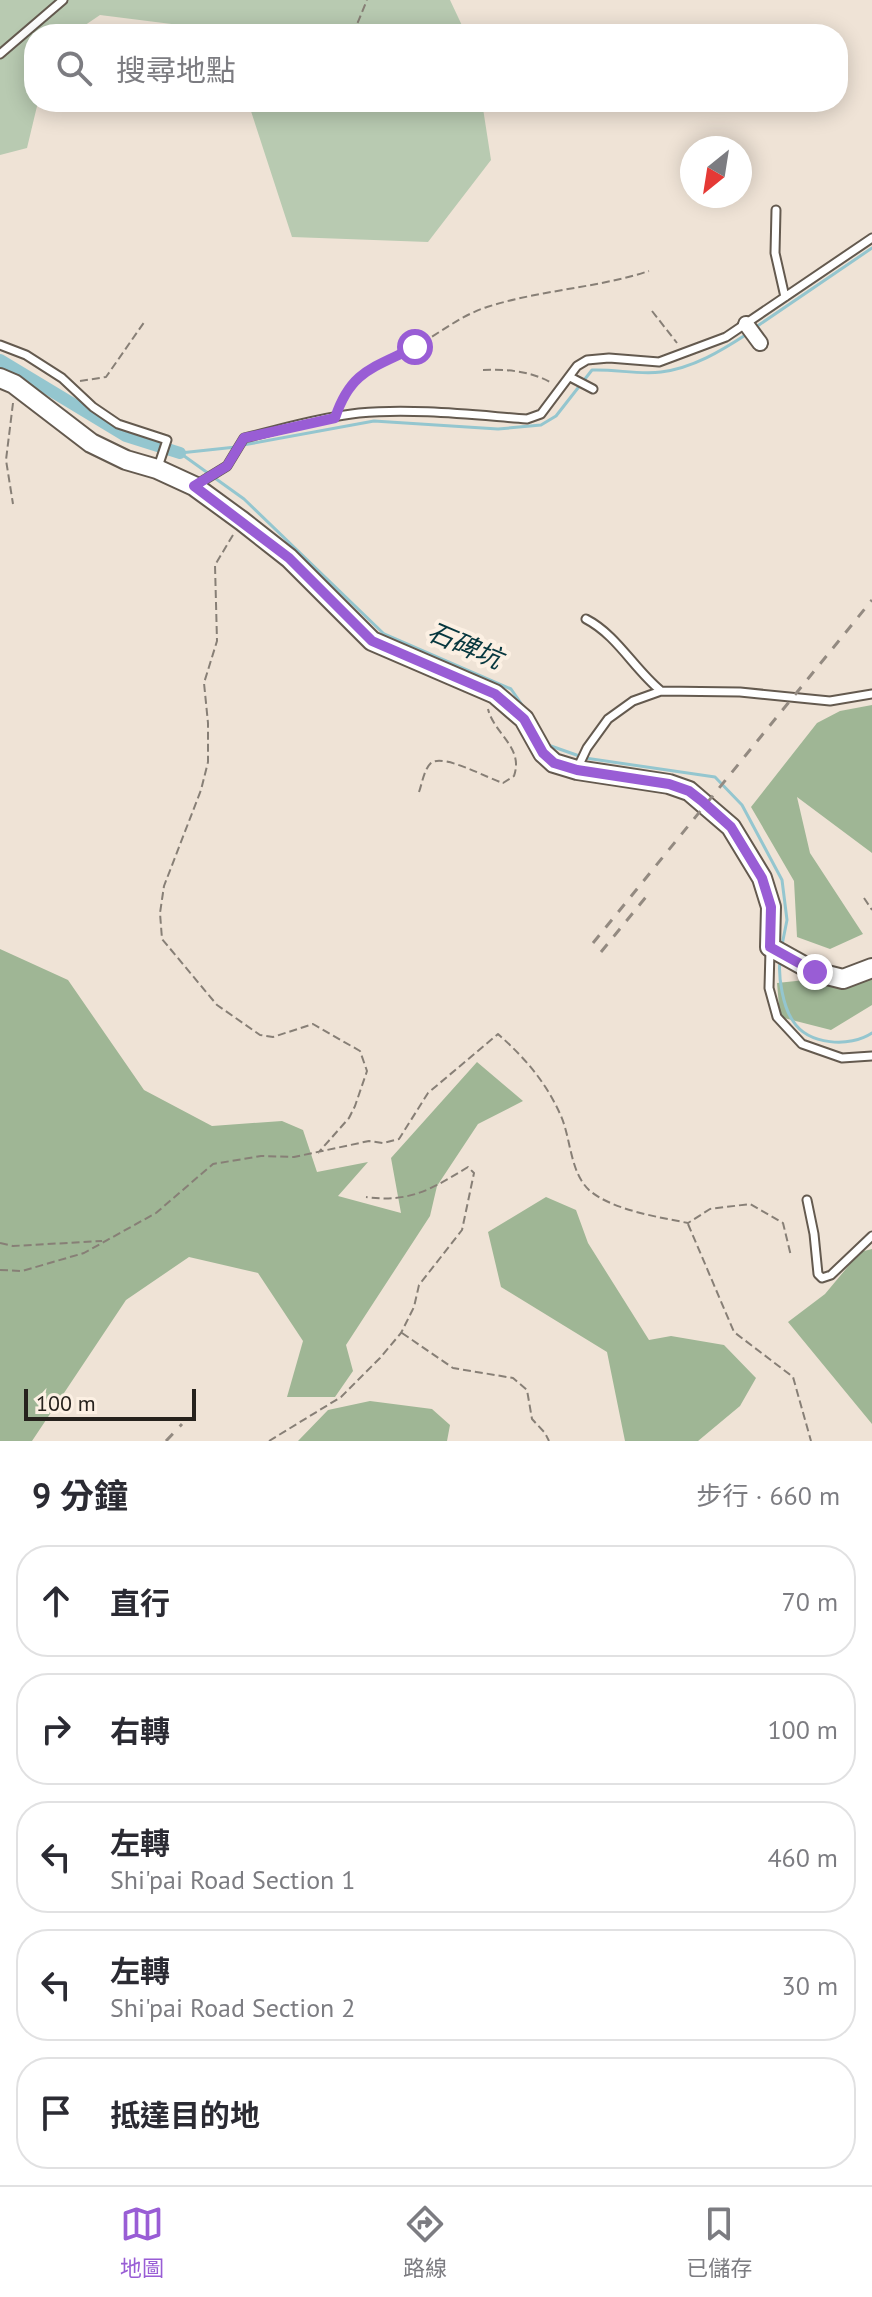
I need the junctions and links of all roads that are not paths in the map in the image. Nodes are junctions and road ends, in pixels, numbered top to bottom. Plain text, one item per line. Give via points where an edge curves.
1 (63, 0) edge
2 (35, 24) edge
3 (24, 33) edge
4 (0, 54) edge
5 (776, 210) dead end
6 (872, 238) edge
7 (785, 297) junction
8 (746, 324) junction
9 (760, 343) dead end
10 (0, 345) edge
11 (570, 377) junction
12 (7, 381) edge
13 (593, 389) dead end
14 (157, 469) junction
15 (194, 486) junction
16 (586, 619) dead end
17 (661, 691) junction
18 (872, 694) edge
19 (577, 770) junction
20 (770, 947) junction
21 (872, 968) edge
22 (872, 1056) edge
23 (807, 1200) dead end
24 (872, 1236) edge

1 - 2 lane
3 - 4 lane
5 - 7 lane via 775,253
6 - 7 lane
7 - 8 lane
8 - 9 street
8 - 11 lane via 659,362 587,360
10 - 14 lane via 26,355 118,424 167,440
11 - 13 lane
11 - 15 lane via 541,414 527,419 359,413 244,438 227,466
12 - 14 street via 91,443
14 - 15 street
15 - 19 street via 289,558 372,641 495,694 524,719 543,753 554,763
16 - 17 lane via 607,633
17 - 18 lane via 830,701
17 - 19 lane via 633,701 608,719
19 - 20 street via 689,791 731,827 769,896
20 - 21 street via 815,972 843,979
20 - 22 lane via 769,988 777,1017 802,1044 842,1058
23 - 24 lane via 822,1278

